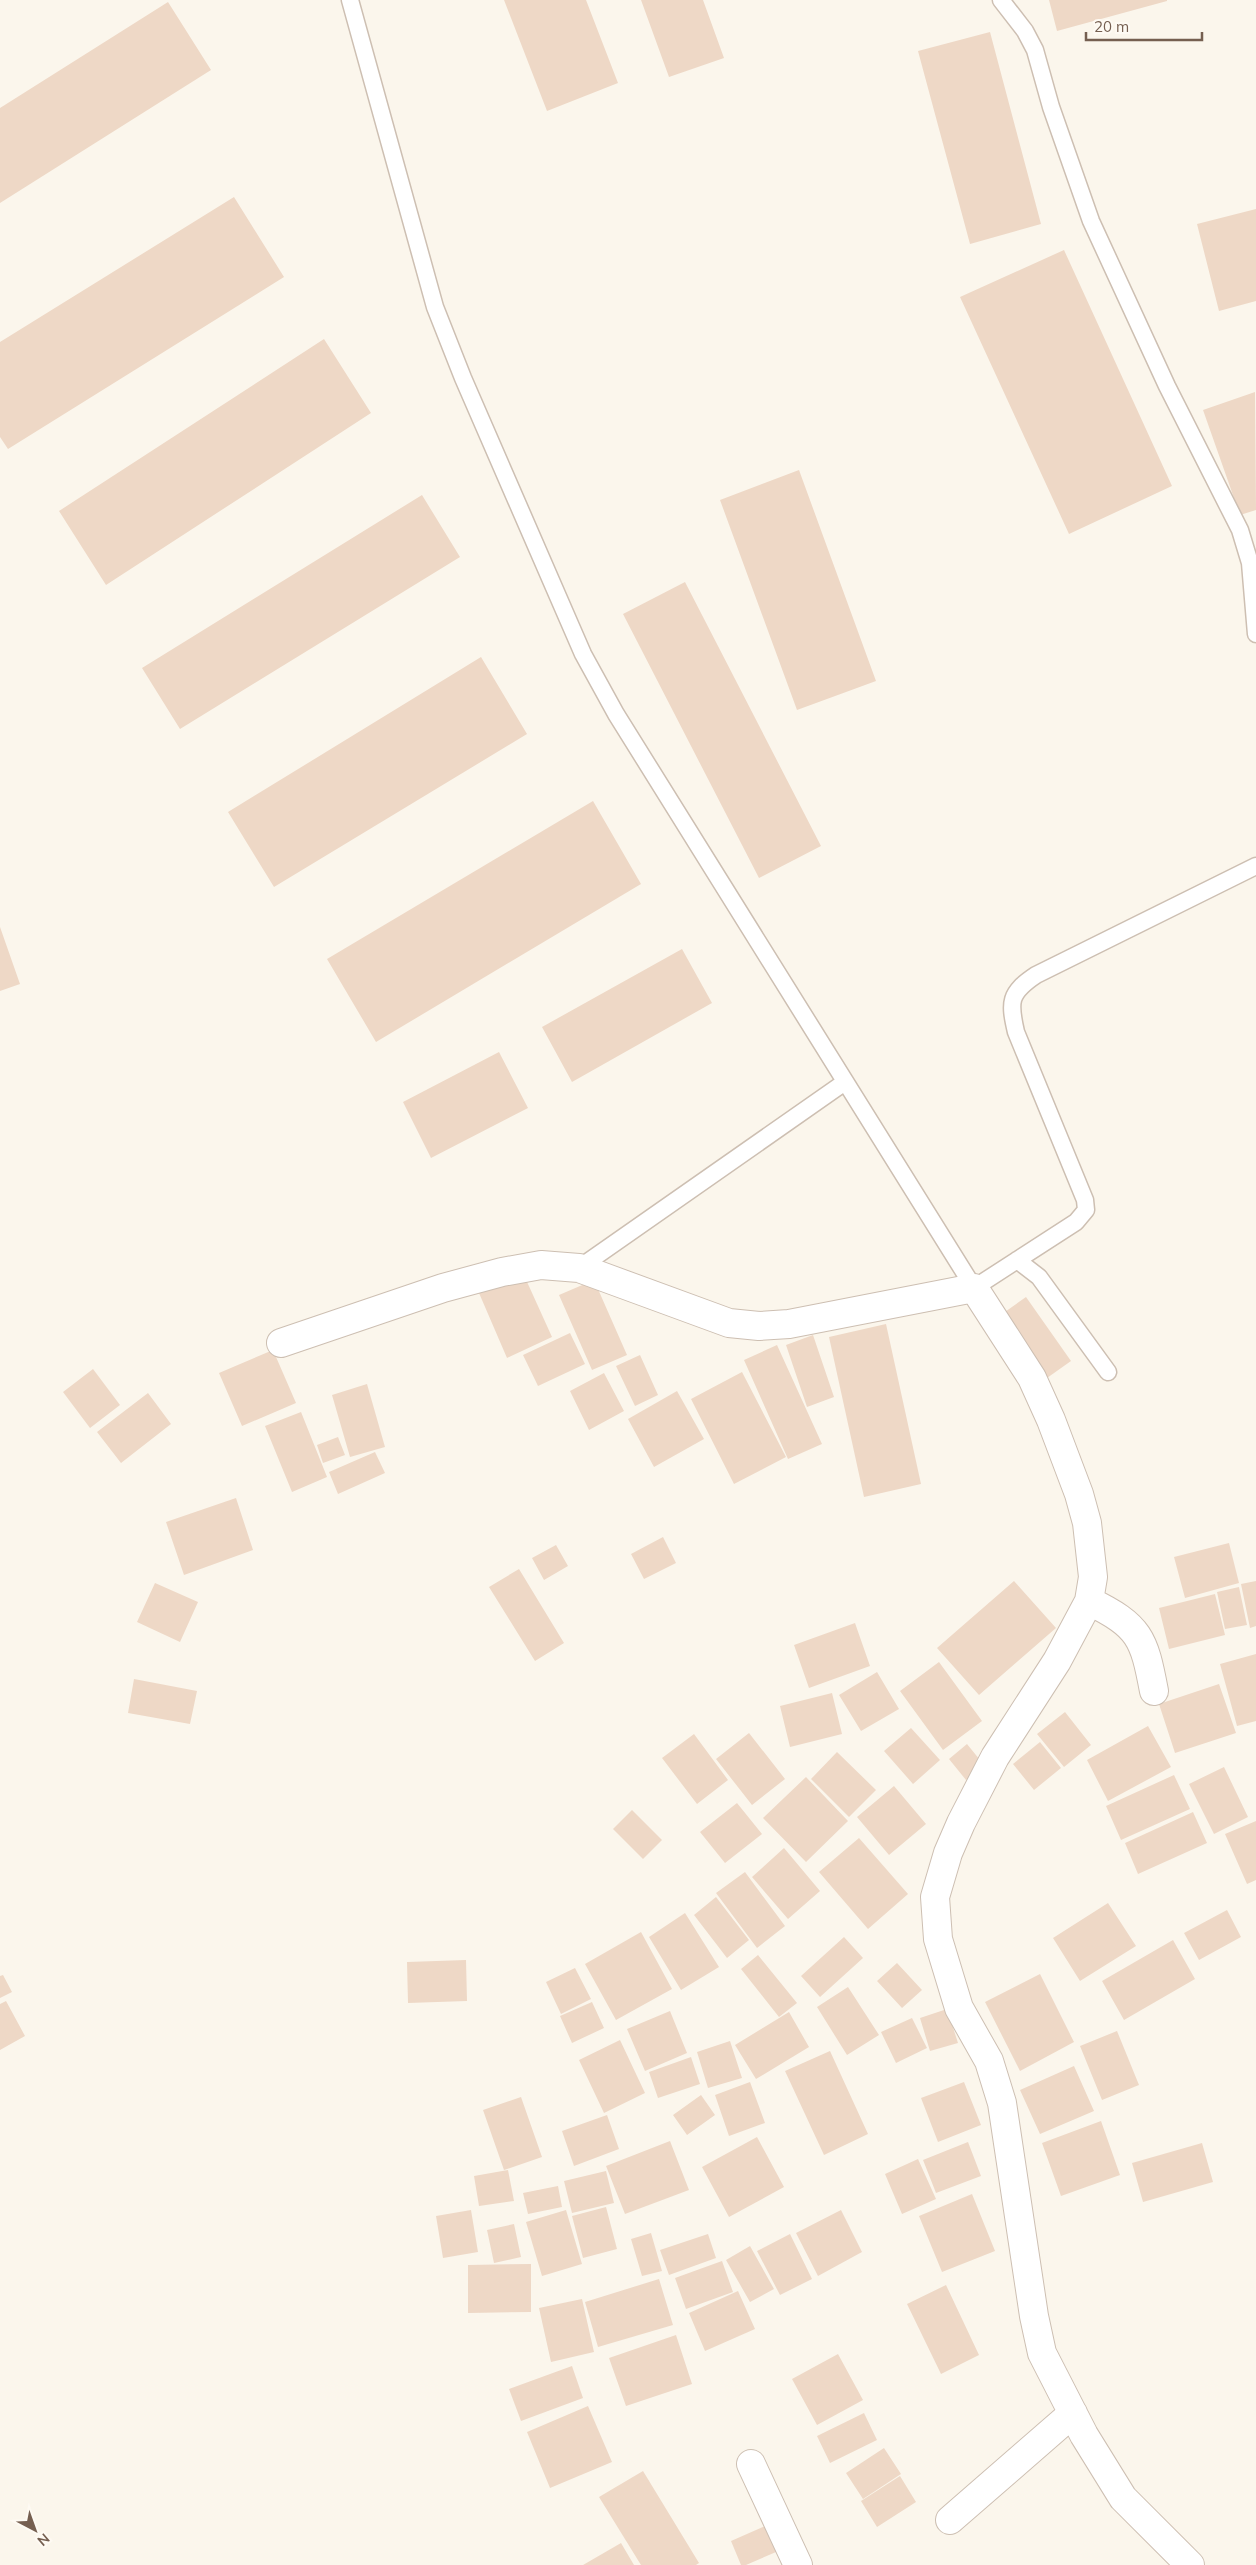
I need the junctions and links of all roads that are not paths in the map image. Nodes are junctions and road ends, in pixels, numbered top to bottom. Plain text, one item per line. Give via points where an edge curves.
1 (350, 0) edge
2 (1001, 0) edge
3 (1256, 634) edge
4 (1256, 866) edge
5 (845, 1082) junction
6 (1017, 1260) junction
7 (579, 1268) junction
8 (974, 1288) junction
9 (281, 1344) dead end
10 (1108, 1372) dead end
11 (1089, 1601) junction
12 (1154, 1691) dead end
13 (1073, 2413) junction
14 (751, 2464) dead end
15 (950, 2520) dead end
16 (798, 2565) edge
17 (1190, 2565) edge

1 - 5 lane via 435,307 583,654 621,722
2 - 3 lane via 1035,50 1051,107 1091,221 1243,538 1251,570
4 - 6 lane via 1036,976 1019,988 1010,1007 1016,1032 1087,1206 1081,1218
5 - 7 lane
5 - 8 lane
6 - 8 lane
6 - 10 lane via 1039,1277
7 - 8 street via 729,1323 759,1326 789,1324
7 - 9 street via 541,1265 502,1272 442,1288
8 - 11 street via 1032,1378 1079,1494 1092,1550 1093,1577
11 - 12 street via 1112,1612 1138,1636 1146,1650
11 - 13 street via 1057,1661 995,1757 948,1853 935,1897 943,1961 959,2008 989,2062 1002,2103 1042,2353
13 - 15 street
13 - 17 street via 1123,2498
14 - 16 street

